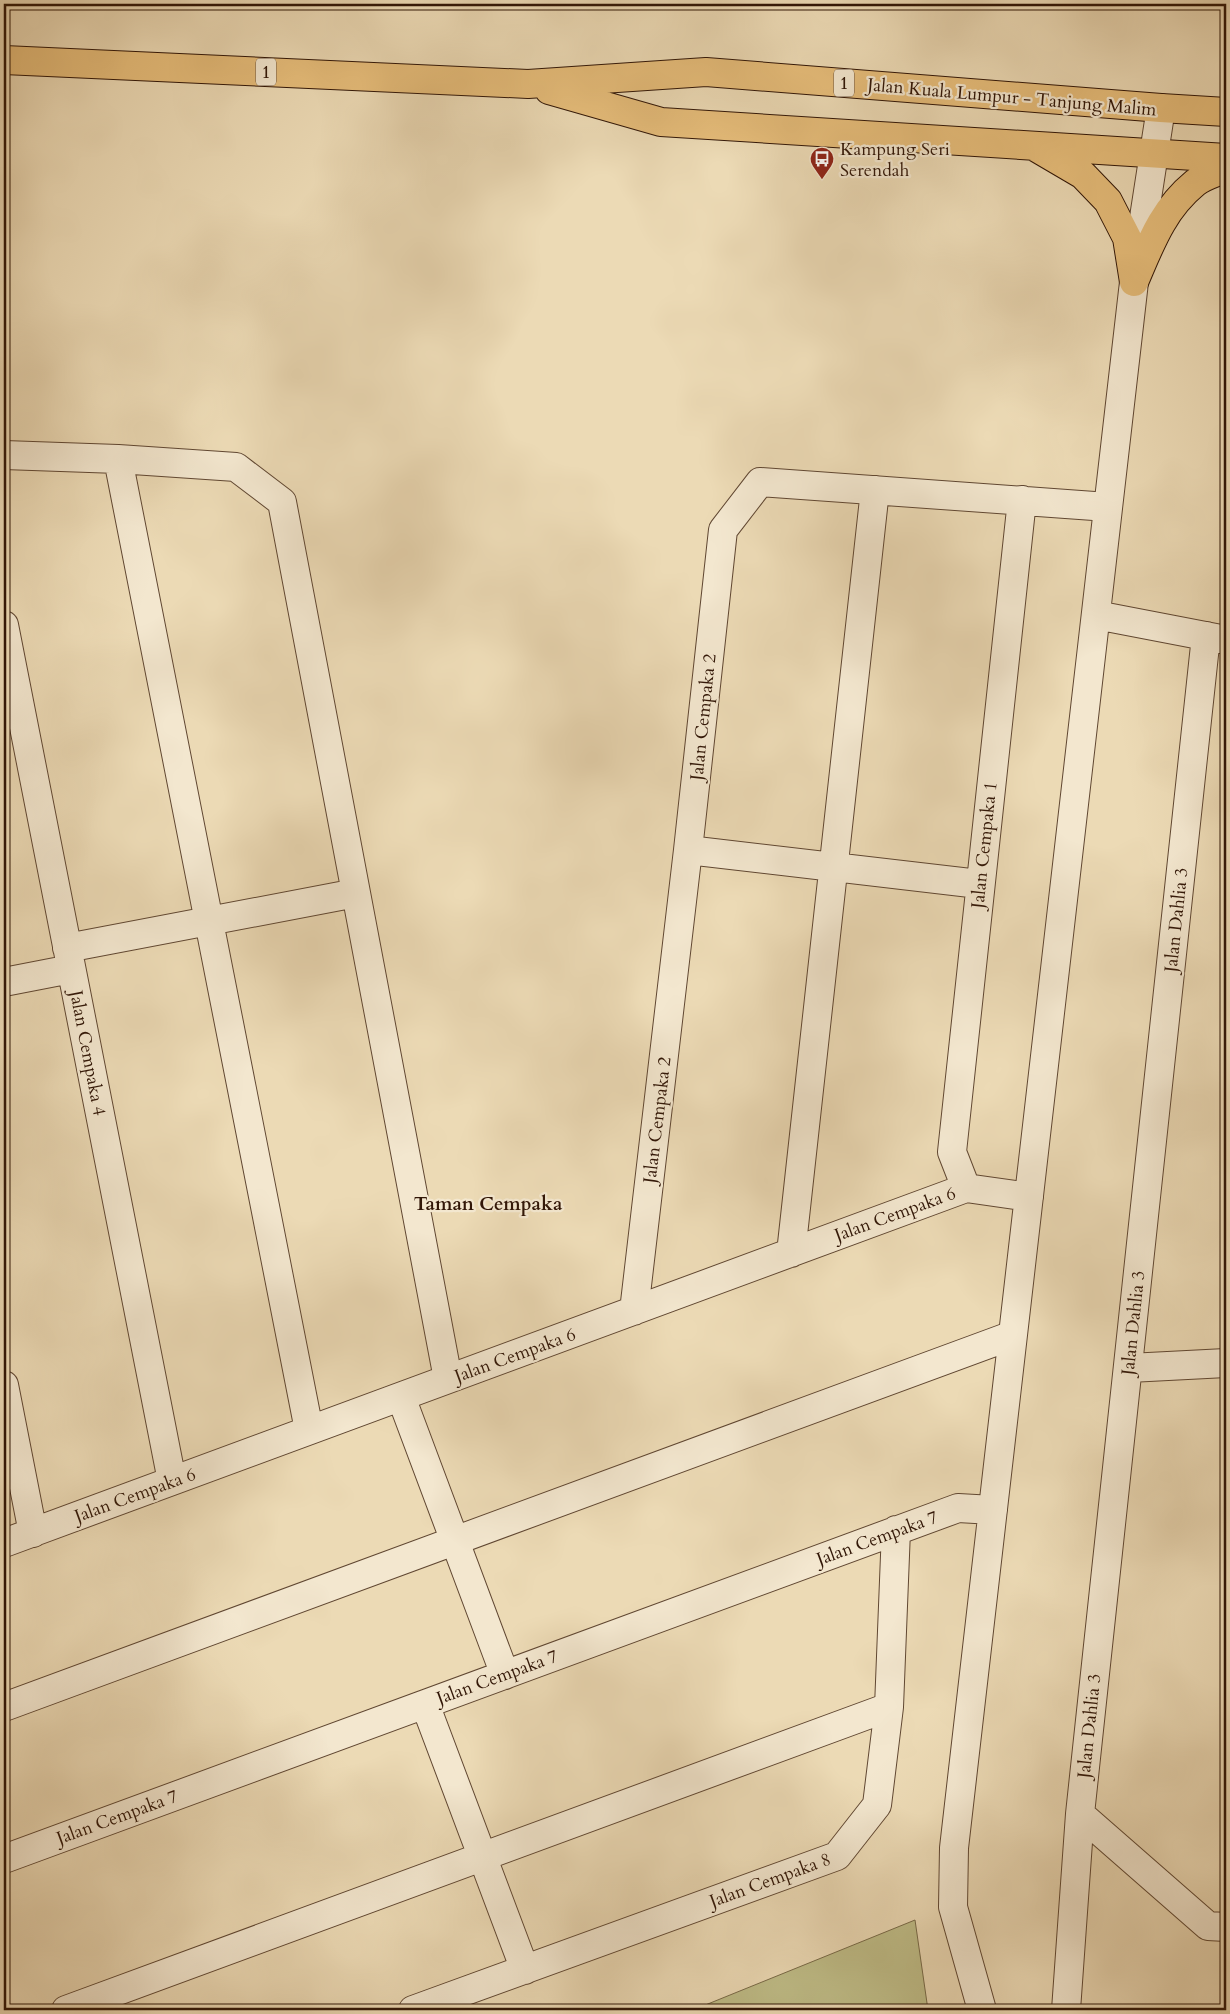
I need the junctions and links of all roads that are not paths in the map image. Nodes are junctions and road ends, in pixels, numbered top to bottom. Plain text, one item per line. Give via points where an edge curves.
1 (4, 60) edge
2 (528, 84) junction
3 (1161, 108) junction
4 (1226, 112) edge
5 (1032, 145) junction
6 (1154, 153) junction
7 (1226, 158) edge
8 (1226, 168) edge
9 (1134, 282) junction
10 (4, 455) edge
11 (118, 459) junction
12 (875, 490) junction
13 (1022, 500) junction
14 (1108, 507) junction
15 (1096, 615) junction
16 (4, 625) edge
17 (1216, 638) edge
18 (688, 850) junction
19 (833, 867) junction
20 (979, 884) junction
21 (356, 893) junction
22 (209, 921) junction
23 (69, 958) junction
24 (4, 982) edge
25 (966, 1188) junction
26 (1029, 1197) junction
27 (791, 1253) junction
28 (634, 1311) junction
29 (1013, 1335) junction
30 (1226, 1364) edge
31 (1128, 1368) junction
32 (448, 1379) junction
33 (4, 1385) edge
34 (401, 1397) junction
35 (309, 1430) junction
36 (172, 1481) junction
37 (993, 1510) junction
38 (896, 1530) junction
39 (33, 1533) junction
40 (455, 1541) junction
41 (4, 1543) edge
42 (505, 1675) junction
43 (425, 1704) junction
44 (889, 1707) junction
45 (4, 1708) edge
46 (1080, 1814) junction
47 (482, 1856) junction
48 (4, 1859) edge
49 (1226, 1927) edge
50 (525, 1970) junction
51 (66, 2010) edge
52 (413, 2010) edge
53 (982, 2010) edge
54 (1066, 2010) edge

1 - 2 main road, Jalan Kuala Lumpur - Tanjung Malim / 1
2 - 3 main road, Jalan Kuala Lumpur - Tanjung Malim / 1 via 706,72
2 - 5 main road, Jalan Kuala Lumpur - Tanjung Malim / 1 via 661,122
3 - 4 main road, Jalan Kuala Lumpur - Tanjung Malim / 1
3 - 6 street
5 - 6 main road, Jalan Kuala Lumpur - Tanjung Malim / 1
5 - 9 main road via 1083,175 1108,201 1128,238
6 - 7 main road, Jalan Kuala Lumpur - Tanjung Malim / 1
6 - 9 street
8 - 9 main road via 1196,182 1169,208
9 - 14 street
10 - 11 street
11 - 21 street via 236,467 282,502
11 - 22 street
12 - 13 street, Jalan Cempaka 2
12 - 18 street, Jalan Cempaka 2 via 760,482 723,530
12 - 19 street
13 - 14 street, Jalan Cempaka 2
13 - 20 street, Jalan Cempaka 1
14 - 15 street
15 - 17 street
15 - 26 street
16 - 23 street, Jalan Cempaka 4
17 - 31 street, Jalan Dahlia 3
18 - 19 street
18 - 28 street, Jalan Cempaka 2
19 - 20 street
19 - 27 street
20 - 25 street, Jalan Cempaka 1 via 952,1152
21 - 22 street
21 - 32 street
22 - 23 street
22 - 35 street
23 - 24 street
23 - 36 street, Jalan Cempaka 4
25 - 26 street, Jalan Cempaka 6
25 - 27 street, Jalan Cempaka 6
26 - 29 street
27 - 28 street, Jalan Cempaka 6
28 - 32 street, Jalan Cempaka 6
29 - 37 street
29 - 40 street
30 - 31 street
31 - 46 street, Jalan Dahlia 3
32 - 34 street, Jalan Cempaka 6
33 - 39 street
34 - 35 street, Jalan Cempaka 6
34 - 40 street
35 - 36 street, Jalan Cempaka 6
36 - 39 street, Jalan Cempaka 6
37 - 38 street, Jalan Cempaka 7 via 958,1508
37 - 53 street via 954,1848 953,1907
38 - 42 street, Jalan Cempaka 7
38 - 44 street, Jalan Cempaka 8
39 - 41 street, Jalan Cempaka 6
40 - 42 street
40 - 45 street
42 - 43 street, Jalan Cempaka 7
43 - 47 street
43 - 48 street, Jalan Cempaka 7
44 - 47 street
44 - 50 street, Jalan Cempaka 8 via 876,1805 837,1856
46 - 49 street via 1208,1926
46 - 54 street, Jalan Dahlia 3
47 - 50 street
47 - 51 street
50 - 52 street, Jalan Cempaka 8

